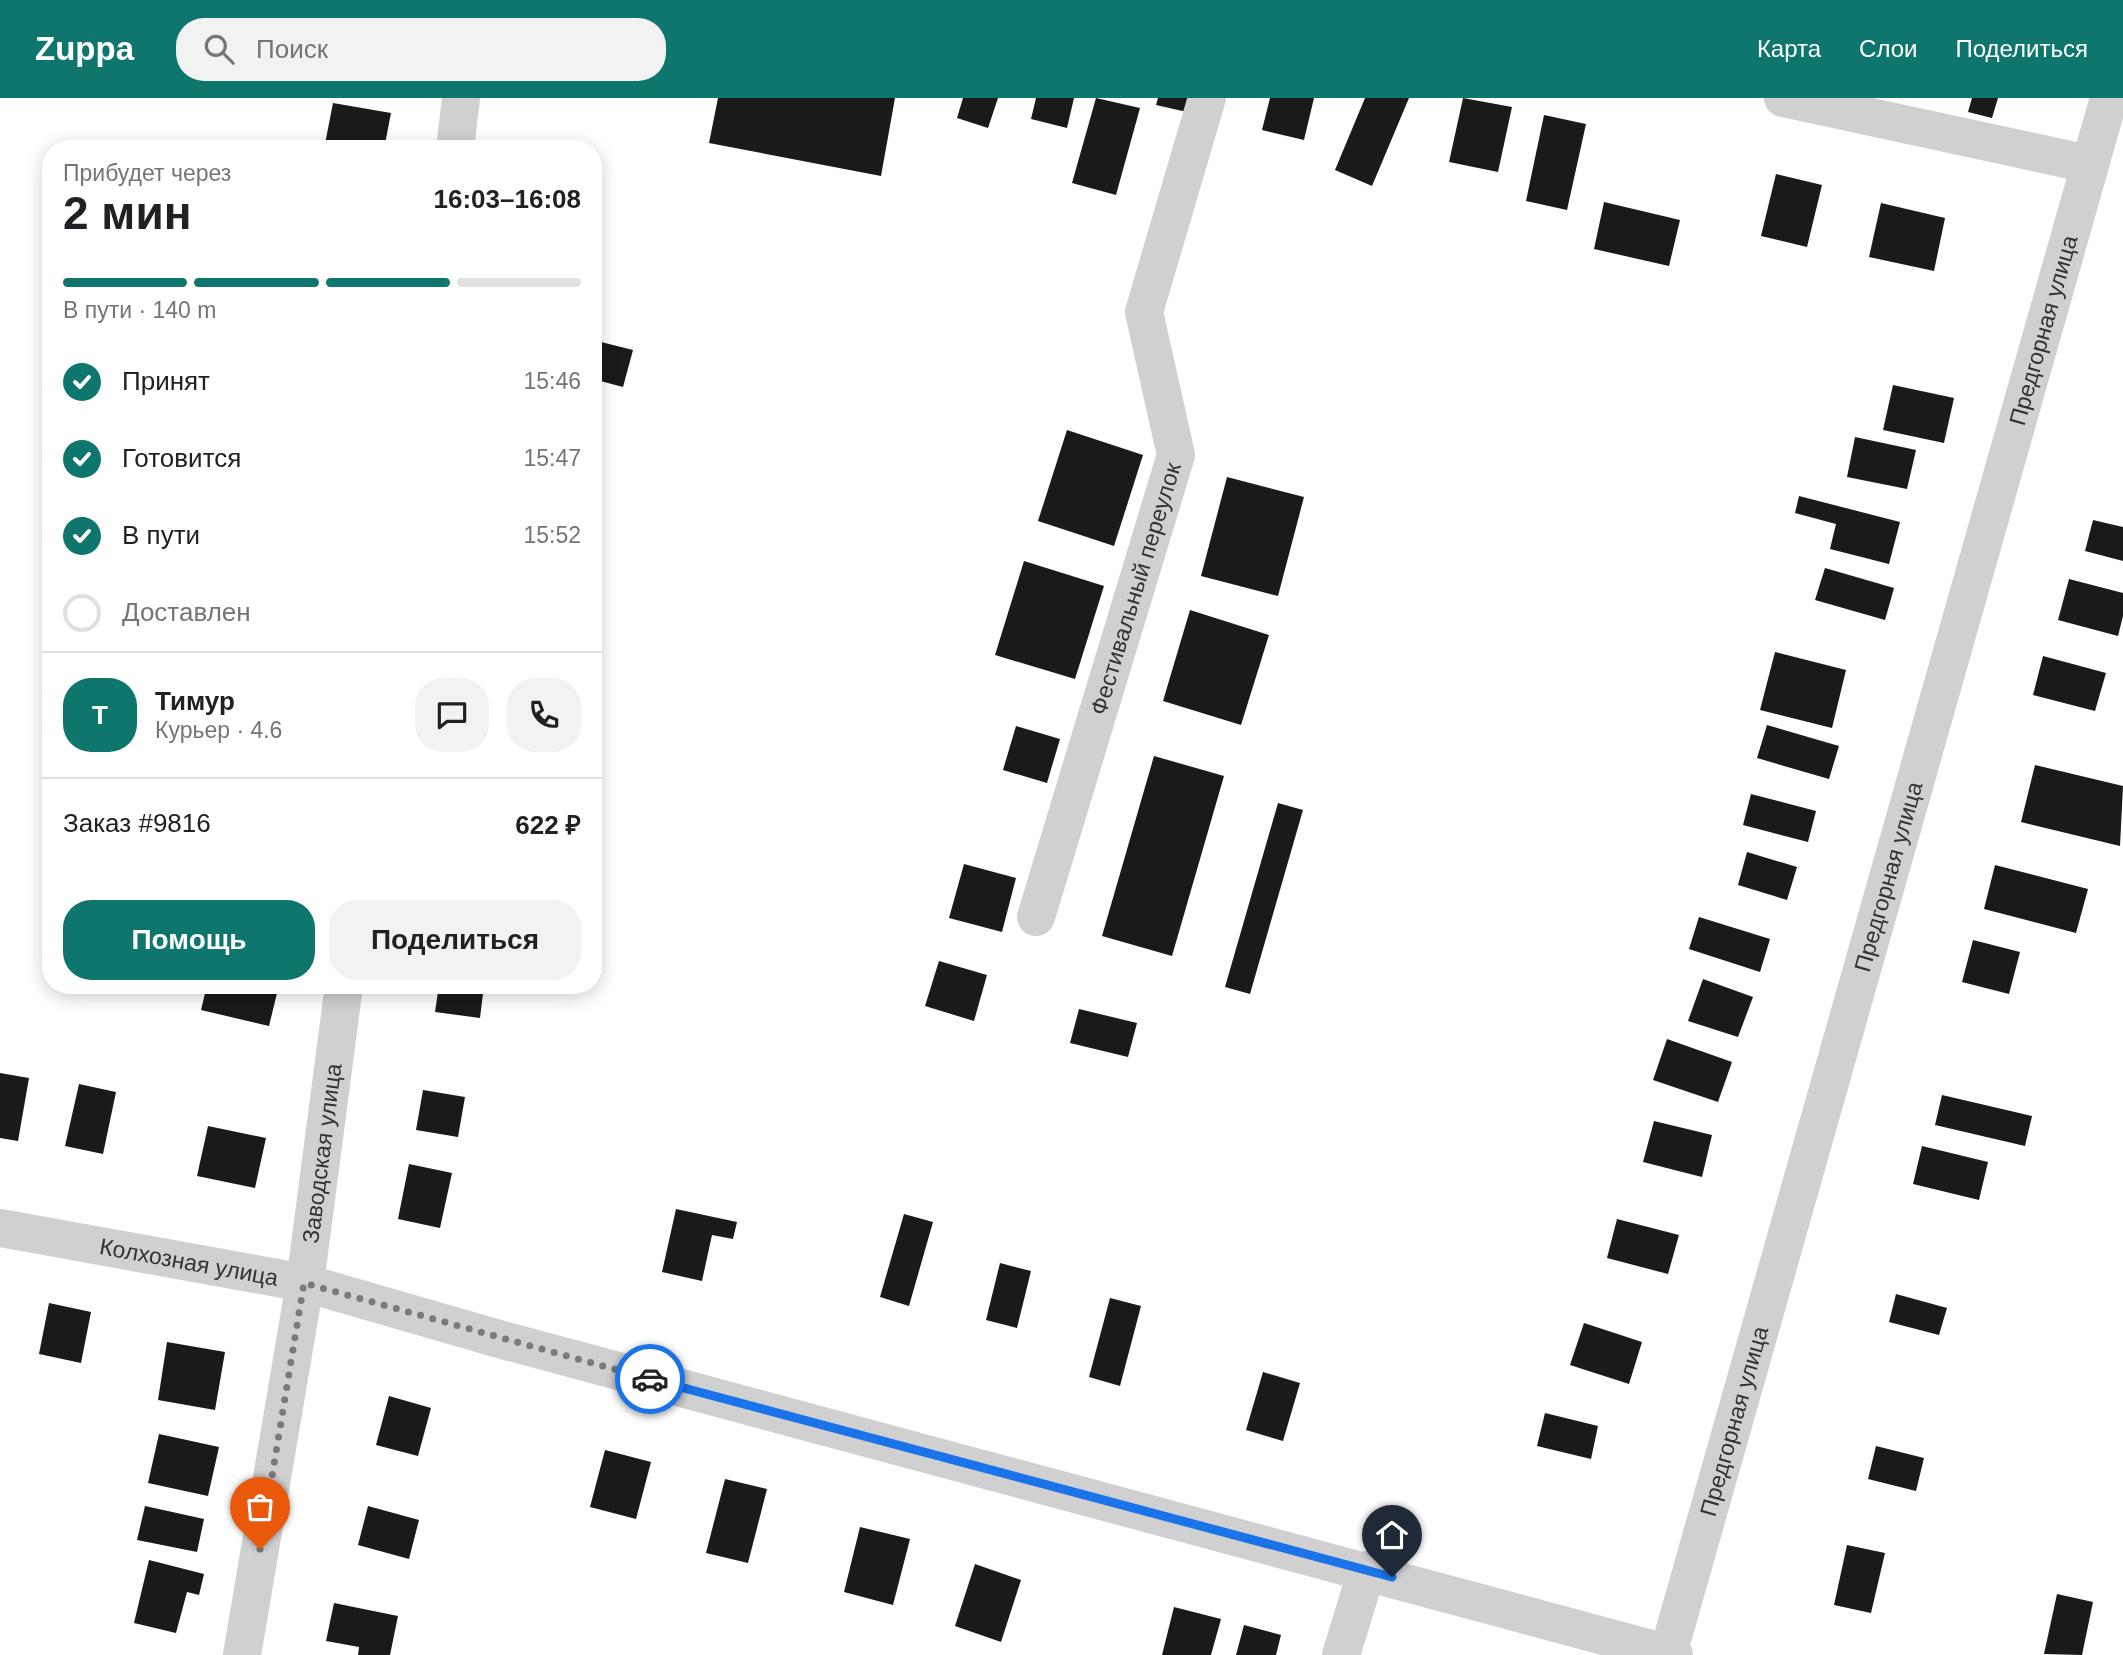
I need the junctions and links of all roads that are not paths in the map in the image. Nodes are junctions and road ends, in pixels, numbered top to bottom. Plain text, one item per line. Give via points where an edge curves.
1 (461, 98) edge
2 (1207, 98) edge
3 (1783, 98) edge
4 (2109, 98) edge
5 (456, 140) edge
6 (2089, 164) junction
7 (1036, 917) dead end
8 (343, 994) edge
9 (0, 1228) edge
10 (304, 1283) junction
11 (1367, 1570) junction
12 (1671, 1654) edge
13 (242, 1655) edge
14 (1341, 1655) edge

1 - 5 street
2 - 7 street, Фестивальный переулок via 1144,312 1176,455
3 - 6 street
4 - 6 street, Предгорная улица
6 - 12 street, Предгорная улица
8 - 10 street, Заводская улица
9 - 10 street, Колхозная улица
10 - 11 street, Колхозная улица
10 - 13 street, Заводская улица
11 - 12 street, Колхозная улица
11 - 14 street

